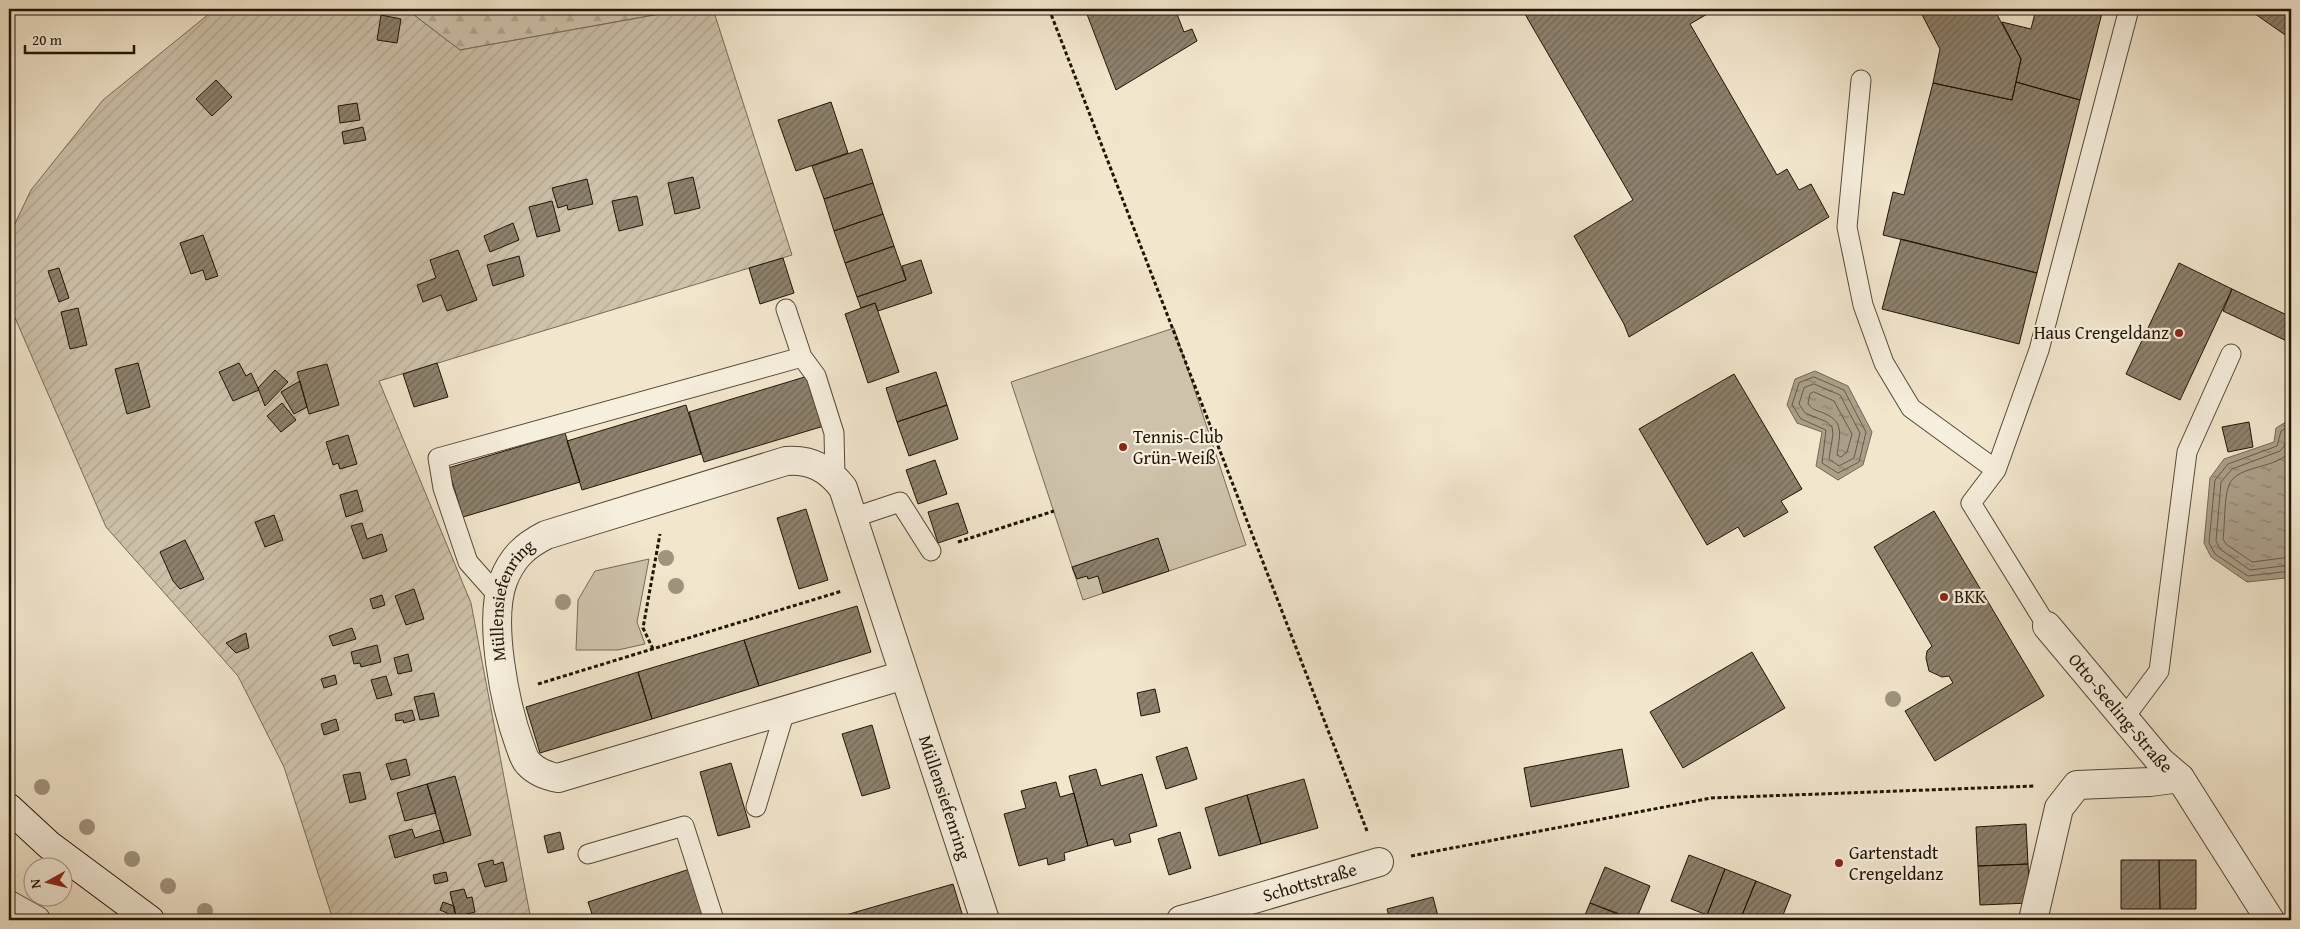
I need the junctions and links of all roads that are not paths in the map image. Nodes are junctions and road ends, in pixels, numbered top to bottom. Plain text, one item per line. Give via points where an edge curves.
1 (2130, 9) edge
2 (1861, 80) dead end
3 (786, 309) dead end
4 (2231, 354) dead end
5 (802, 357) junction
6 (1996, 470) junction
7 (835, 478) junction
8 (852, 518) junction
9 (931, 551) road end
10 (498, 598) junction
11 (2048, 626) joint
12 (904, 675) junction
13 (785, 711) junction
14 (2124, 718) junction
15 (2180, 778) junction
16 (756, 807) dead end
17 (9, 808) edge
18 (588, 854) dead end
19 (1379, 862) road end
20 (9, 905) edge
21 (1210, 912) junction
22 (36, 920) edge
23 (150, 920) edge
24 (714, 920) edge
25 (985, 920) edge
26 (1181, 920) edge
27 (1240, 920) edge
28 (2033, 920) edge
29 (2270, 920) edge

1 - 6 lane via 2039,350
2 - 6 lane via 1847,227 1863,305 1884,363 1911,408
3 - 5 lane
4 - 14 lane via 2187,452 2159,671
5 - 7 lane via 816,376 834,433
5 - 10 lane via 438,458 443,488 468,562
6 - 11 lane, Otto-Seeling-Straße via 1971,503
7 - 8 street, Müllensiefenring via 843,488
7 - 10 street, Müllensiefenring via 825,469 808,462 786,461 546,535 519,551
8 - 9 lane via 900,502
8 - 12 street, Müllensiefenring
10 - 13 street, Müllensiefenring via 500,658 511,722 527,763 546,775 558,778
11 - 14 street, Otto-Seeling-Straße
12 - 13 street, Müllensiefenring
12 - 25 street, Müllensiefenring
13 - 16 lane
14 - 15 street, Otto-Seeling-Straße via 2160,761
15 - 28 street via 2077,785 2059,808
15 - 29 street, Otto-Seeling-Straße
17 - 23 street via 49,845
18 - 24 lane via 684,826
19 - 21 street, Schottstraße
20 - 22 street
21 - 26 street, Schottstraße
21 - 27 street

